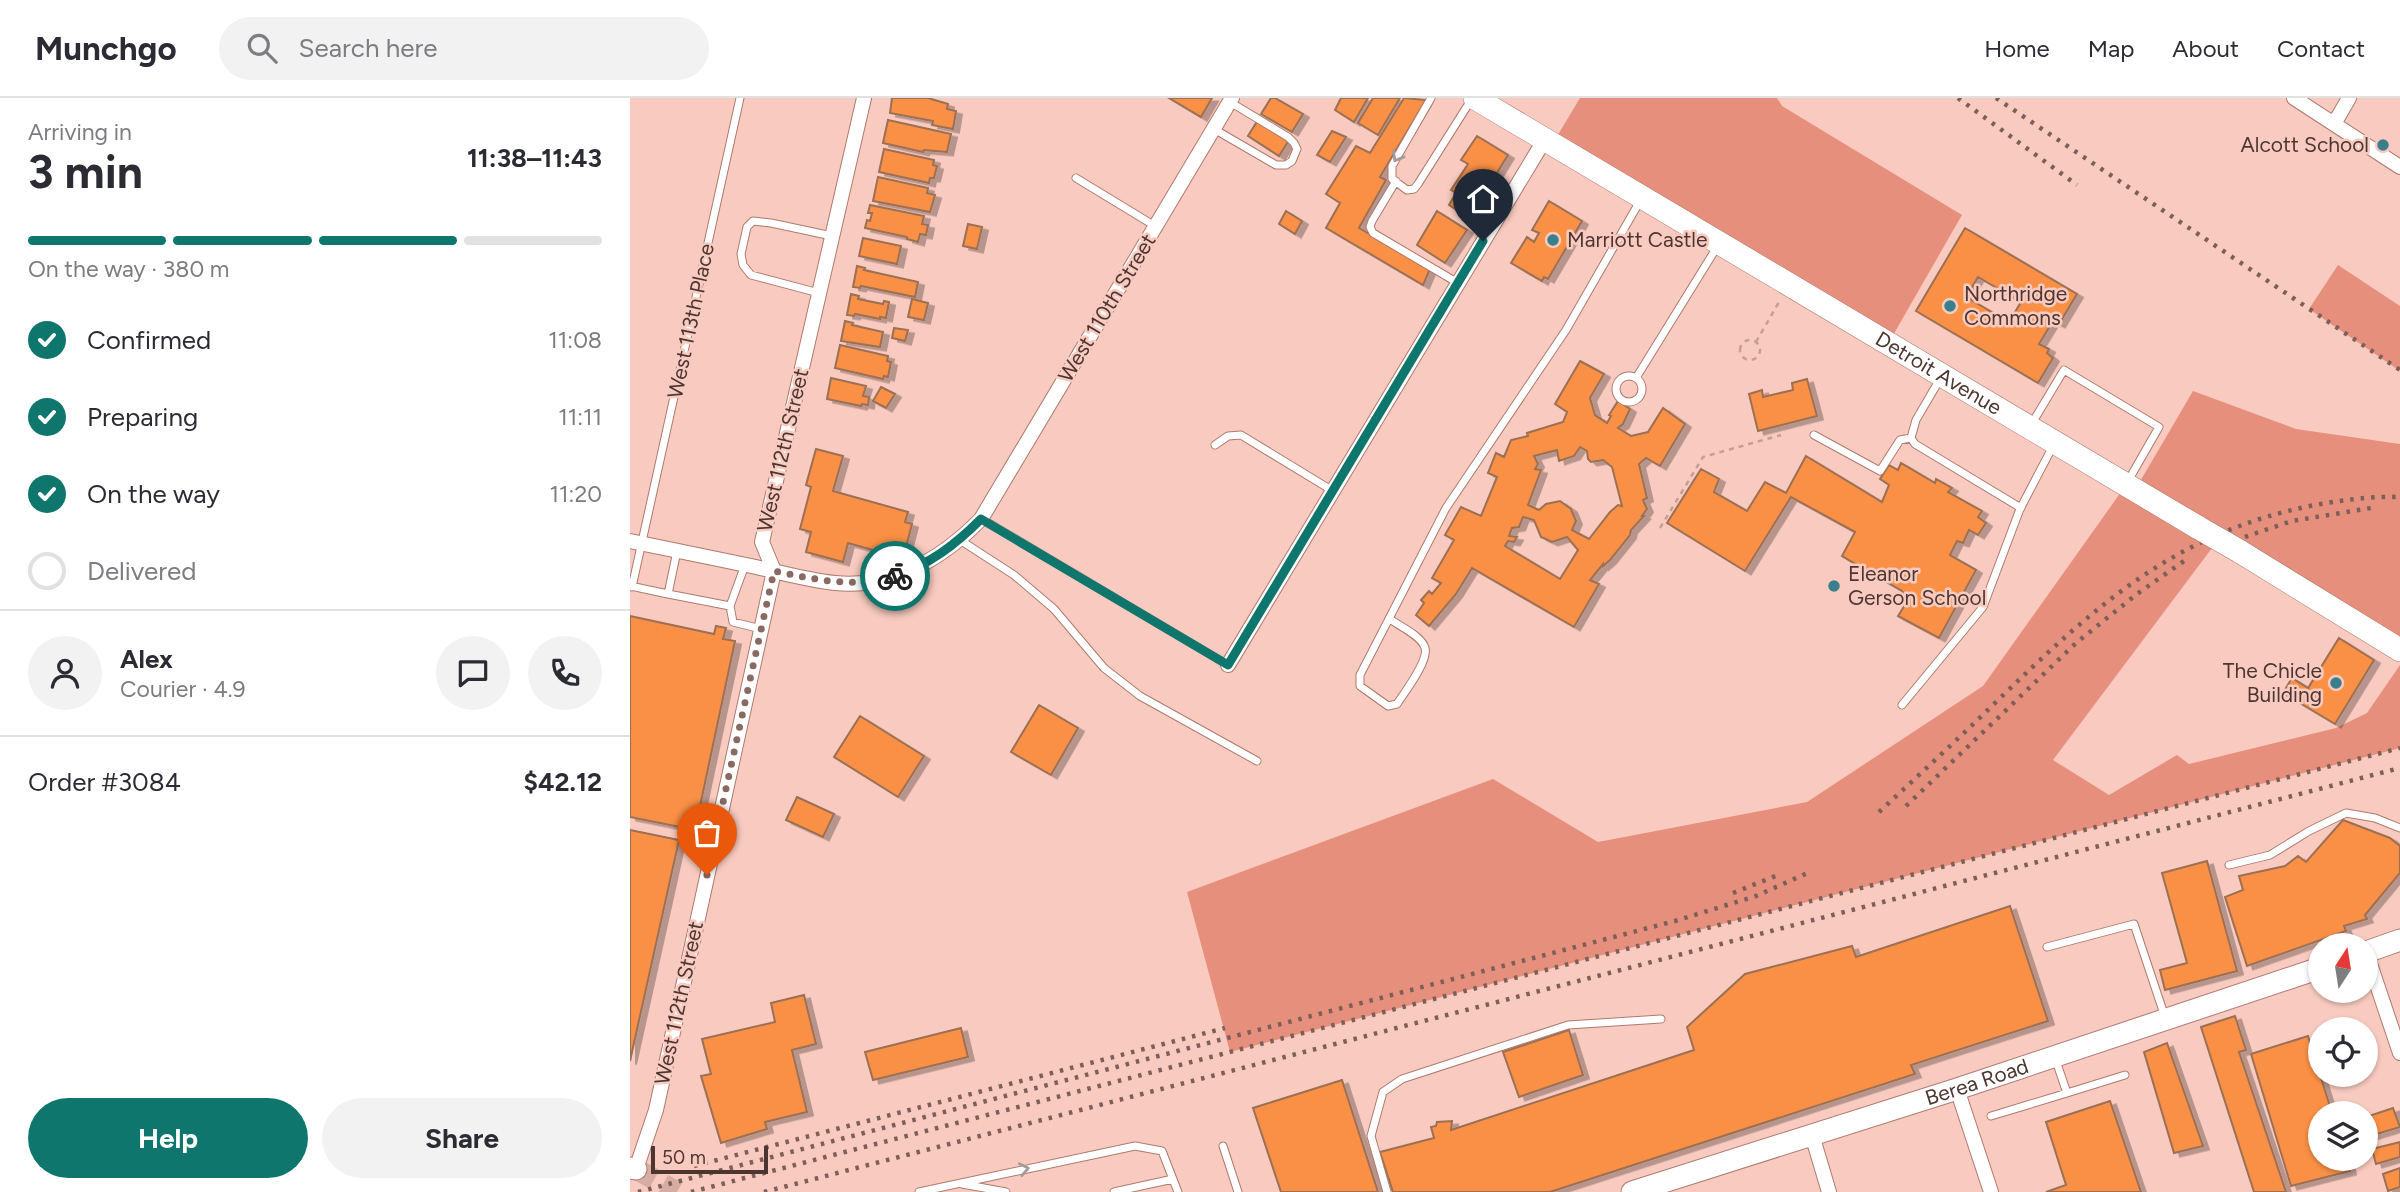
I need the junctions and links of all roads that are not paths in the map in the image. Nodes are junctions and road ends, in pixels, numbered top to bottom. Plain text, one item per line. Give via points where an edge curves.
1 (740, 98) edge
2 (864, 98) edge
3 (1431, 98) edge
4 (1474, 98) edge
5 (2294, 98) edge
6 (2348, 98) edge
7 (1231, 100) edge
8 (2334, 124) junction
9 (1214, 129) junction
10 (1545, 139) junction
11 (2400, 167) edge
12 (1076, 178) dead end
13 (1396, 181) junction
14 (1643, 197) junction
15 (1155, 227) junction
16 (832, 236) junction
17 (1719, 243) junction
18 (1458, 283) junction
19 (819, 293) junction
20 (1942, 375) junction
21 (1636, 378) dead end
22 (2029, 428) junction
23 (1814, 435) dead end
24 (1911, 438) junction
25 (2055, 443) junction
26 (1215, 445) dead end
27 (2126, 485) junction
28 (1333, 491) junction
29 (2021, 508) junction
30 (981, 519) junction
31 (960, 540) junction
32 (636, 542) edge
33 (677, 551) junction
34 (745, 565) junction
35 (774, 571) junction
36 (631, 587) edge
37 (668, 594) junction
38 (730, 606) junction
39 (1390, 619) junction
40 (761, 629) junction
41 (2400, 650) edge
42 (1228, 665) joint
43 (1902, 705) dead end
44 (1256, 761) dead end
45 (2400, 828) edge
46 (2229, 864) dead end
47 (2400, 940) edge
48 (2047, 947) dead end
49 (2378, 948) edge
50 (2308, 972) edge
51 (2378, 988) edge
52 (1661, 1019) dead end
53 (2167, 1020) junction
54 (2400, 1053) edge
55 (2054, 1057) junction
56 (2125, 1074) dead end
57 (1957, 1089) junction
58 (2067, 1093) junction
59 (1991, 1116) dead end
60 (1812, 1135) junction
61 (1223, 1146) dead end
62 (633, 1169) edge
63 (1173, 1179) junction
64 (958, 1183) junction
65 (919, 1192) edge
66 (1006, 1192) edge
67 (1114, 1192) edge
68 (1178, 1192) edge
69 (1238, 1192) edge
70 (1387, 1192) edge
71 (1632, 1192) edge
72 (1829, 1192) edge
73 (1991, 1192) edge

1 - 32 lane, West 113th Place
2 - 16 street, West 112th Street
3 -> 13 lane via 1392,166
4 - 10 main road, Detroit Avenue
4 - 13 lane via 1414,189 1407,190
5 - 8 street
6 - 8 street
7 - 9 street, West 110th Street
7 - 9 lane via 1294,143 1297,149 1292,161 1276,164
8 - 11 street
9 - 15 street, West 110th Street
10 - 14 main road, Detroit Avenue
10 - 18 street
12 - 15 lane
13 - 18 lane via 1372,222 1373,233
14 - 17 main road, Detroit Avenue
14 - 39 lane via 1566,330 1446,508
15 - 30 street, West 110th Street
16 - 19 street, West 112th Street
16 - 19 lane via 754,221 747,227 741,254 751,275
17 - 20 main road, Detroit Avenue
17 - 21 lane
18 - 28 street
19 - 35 street, West 112th Street via 762,542
20 - 22 main road, Detroit Avenue
20 - 24 lane
22 - 25 main road, Detroit Avenue
22 - 27 lane via 2063,370 2158,427
23 - 24 lane via 1880,471 1900,440
24 - 29 lane
25 - 27 main road, Detroit Avenue
25 - 29 lane
26 - 28 lane via 1228,436 1241,435
27 - 41 main road, Detroit Avenue, bridge
28 - 42 street
29 - 43 lane via 1983,607
30 - 31 street, West 110th Street
30 - 42 lane
31 - 35 street, West 110th Street via 937,557 883,580 836,583
31 - 44 lane via 1014,575 1054,609 1104,668 1140,696
32 - 33 street, West 110th Street
32 - 36 lane, West 113th Place
33 - 34 street, West 110th Street
33 - 37 lane
34 - 35 street, West 110th Street
34 - 38 lane
35 - 40 street, West 112th Street
36 - 37 lane
37 - 38 lane
38 - 40 lane via 733,622
39 - 39 lane via 1360,675 1360,686 1388,706 1397,704 1425,659 1420,641
40 - 62 street, West 112th Street via 656,1110
45 - 46 lane via 2346,813 2270,855
47 - 49 main road
48 - 53 lane via 2134,924
50 - 53 main road, Berea Road
51 - 54 street
52 - 70 lane via 1568,1025 1402,1079 1383,1092 1371,1136
53 - 55 main road, Berea Road
55 - 57 main road, Berea Road
55 - 58 lane
56 - 58 lane
57 - 60 main road, Berea Road
57 - 73 street
58 - 59 lane
60 - 71 main road, Berea Road
60 - 72 street
61 - 69 lane
64 -> 63 lane via 1135,1146 1162,1151
63 - 67 lane
63 - 68 lane
64 - 65 lane
64 - 66 lane

